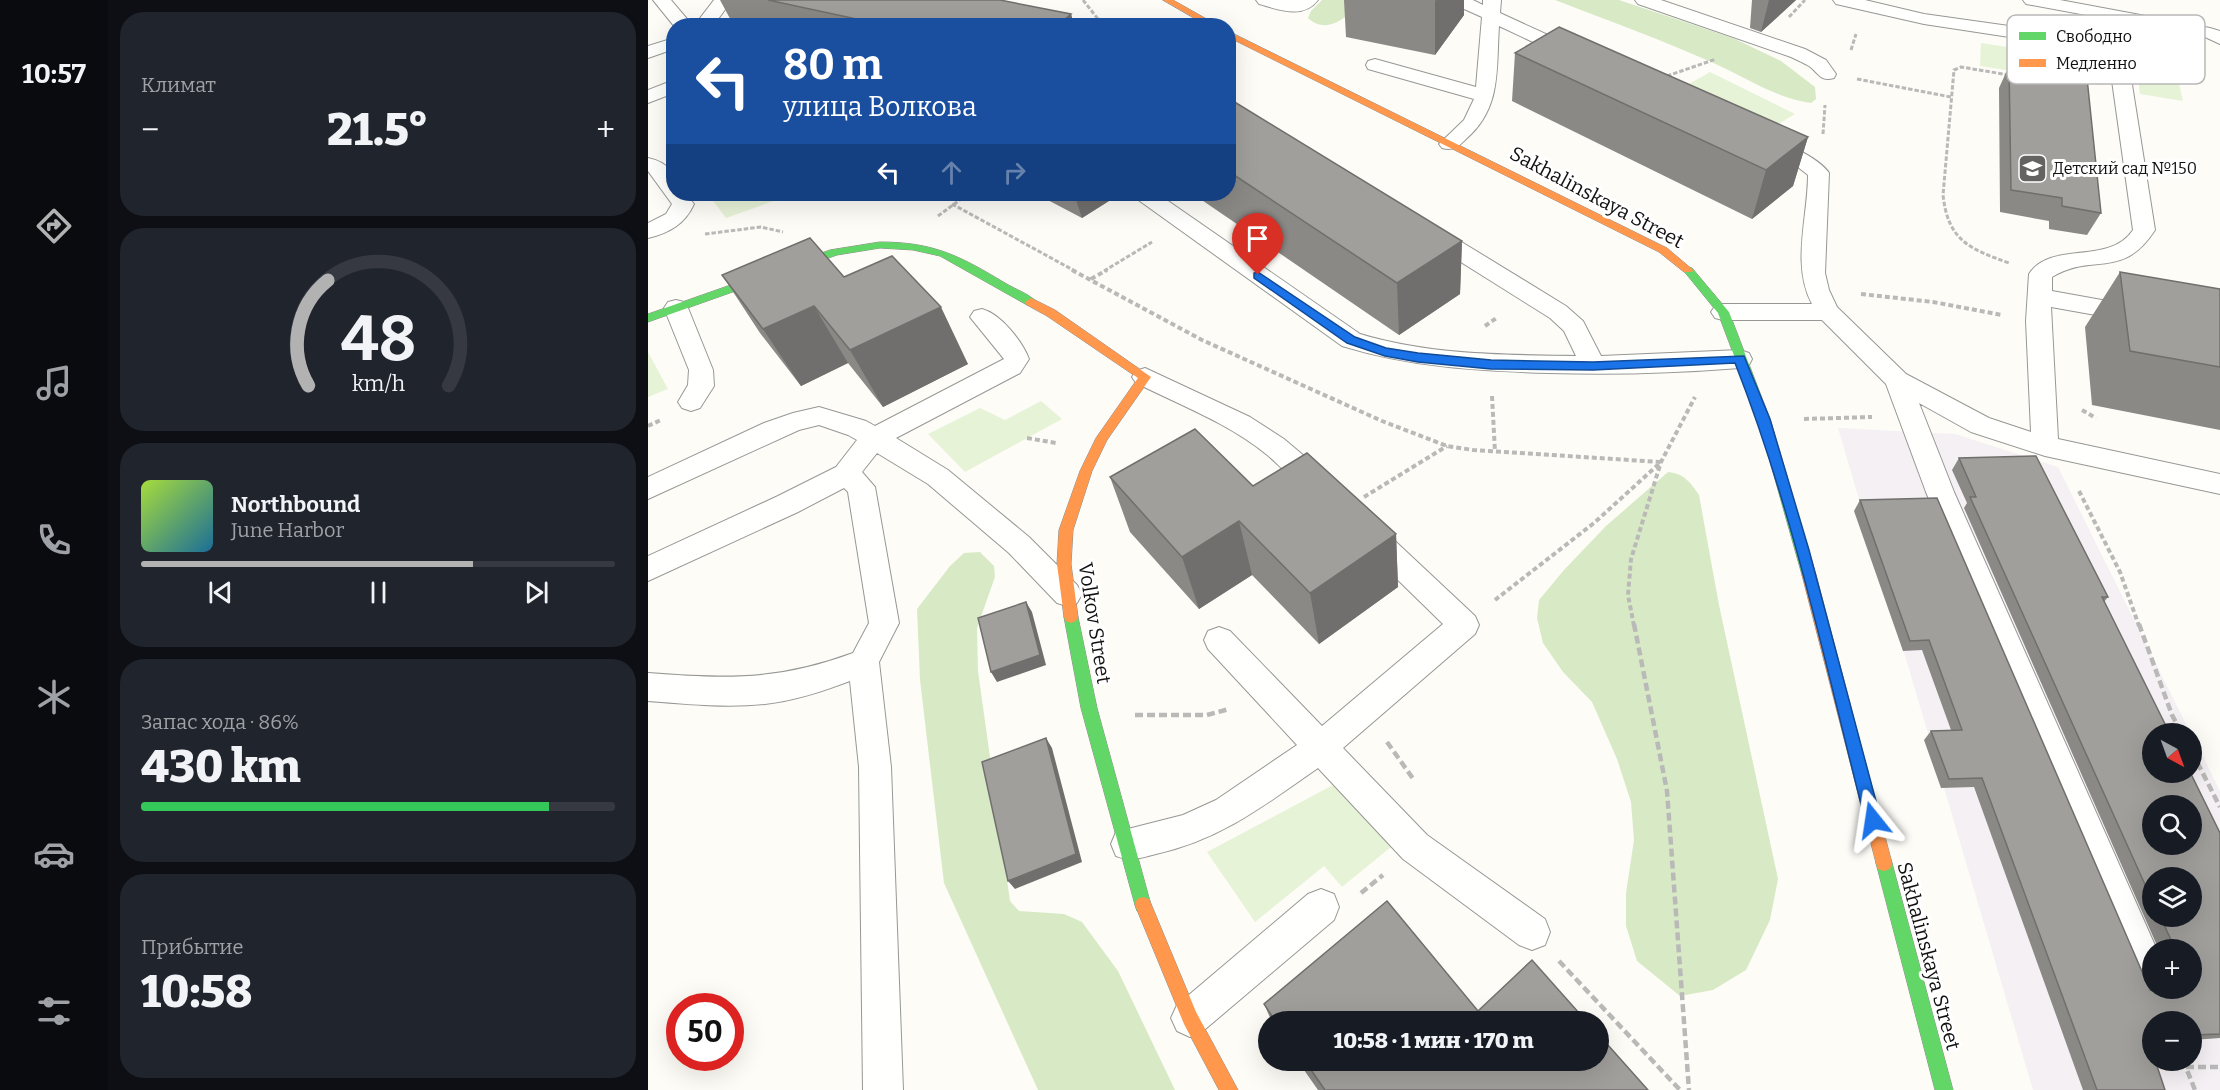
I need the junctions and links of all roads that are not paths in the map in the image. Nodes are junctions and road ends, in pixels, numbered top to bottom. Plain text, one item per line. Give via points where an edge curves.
1 (662, 0) edge
2 (723, 0) edge
3 (1167, 0) edge
4 (1265, 0) edge
5 (1309, 0) edge
6 (1459, 0) edge
7 (1644, 0) edge
8 (1842, 0) edge
9 (2032, 0) edge
10 (1492, 7) edge
11 (2113, 15) edge
12 (677, 18) edge
13 (709, 18) edge
14 (1200, 18) edge
15 (2007, 31) edge
16 (2205, 32) edge
17 (1236, 37) edge
18 (2220, 39) edge
19 (666, 46) edge
20 (648, 52) edge
21 (1375, 64) dead end
22 (1596, 64) edge
23 (1827, 74) dead end
24 (2128, 84) edge
25 (666, 89) edge
26 (1485, 96) junction
27 (648, 97) edge
28 (1750, 136) edge
29 (1449, 144) junction
30 (648, 164) edge
31 (666, 181) edge
32 (681, 201) edge
33 (1154, 201) edge
34 (1410, 220) edge
35 (648, 231) edge
36 (2040, 297) junction
37 (676, 308) junction
38 (1723, 312) junction
39 (1828, 312) junction
40 (982, 317) dead end
41 (2152, 317) edge
42 (648, 318) edge
43 (1740, 359) junction
44 (1593, 366) junction
45 (1145, 377) junction
46 (1897, 380) junction
47 (691, 402) dead end
48 (874, 438) junction
49 (2052, 448) junction
50 (846, 474) junction
51 (1313, 479) edge
52 (2218, 487) edge
53 (648, 489) edge
54 (1344, 509) edge
55 (648, 569) edge
56 (1067, 594) junction
57 (1220, 640) dead end
58 (864, 662) junction
59 (648, 687) edge
60 (1320, 748) junction
61 (1128, 844) junction
62 (1321, 907) road end
63 (1532, 932) road end
64 (2142, 958) edge
65 (1190, 1018) junction
66 (883, 1090) edge
67 (1229, 1090) edge
68 (1944, 1090) edge

1 - 12 lane
2 - 13 lane
3 - 14 main road
4 - 5 lane via 1293,7 1304,6
6 - 10 lane
7 - 23 lane via 1764,40 1819,64
8 - 15 lane via 1946,23
9 - 11 lane
10 - 22 lane
10 - 26 lane
16 - 18 lane
17 - 29 main road, Sakhalinskaya Street
19 - 20 lane
21 - 26 lane
24 - 36 lane via 2144,230 2130,249 2049,266
25 - 27 lane
26 - 29 lane via 1473,123
28 - 39 lane via 1801,159 1819,173 1812,252 1816,288
29 - 38 main road, Sakhalinskaya Street via 1664,250 1686,267
30 - 31 lane via 655,166
32 - 35 lane via 680,213 672,221
33 - 44 lane via 1351,340 1418,357 1491,364
34 - 44 lane via 1558,312 1574,327
36 - 41 lane
36 - 49 lane
37 - 42 main road
37 - 45 main road via 857,246 933,250 957,259 1052,313
37 - 47 lane via 701,370 701,386
38 - 39 lane
38 - 43 main road, Sakhalinskaya Street
39 - 46 lane
40 - 48 lane via 1012,350 1016,362
43 - 44 lane
43 - 68 main road, Sakhalinskaya Street via 1764,419 1802,550
45 - 51 lane via 1241,424 1275,446
45 - 56 main road, Volkov Street via 1102,438 1086,471 1066,530
46 - 49 lane via 1980,425
46 - 64 lane via 1940,492
48 - 50 lane
48 - 53 lane via 813,411
48 - 56 lane via 938,477 1019,545
49 - 52 lane
50 - 55 lane
50 - 58 lane via 861,487 884,623
54 - 60 lane via 1464,625
56 - 61 main road, Volkov Street via 1089,708
57 - 60 lane
58 - 59 lane via 835,674 766,690 711,692
58 - 66 lane via 875,767
60 - 61 lane via 1228,811 1186,831
60 - 63 lane via 1415,847
61 - 65 main road, Volkov Street via 1145,914
62 - 65 lane
65 - 67 main road, Volkov Street

